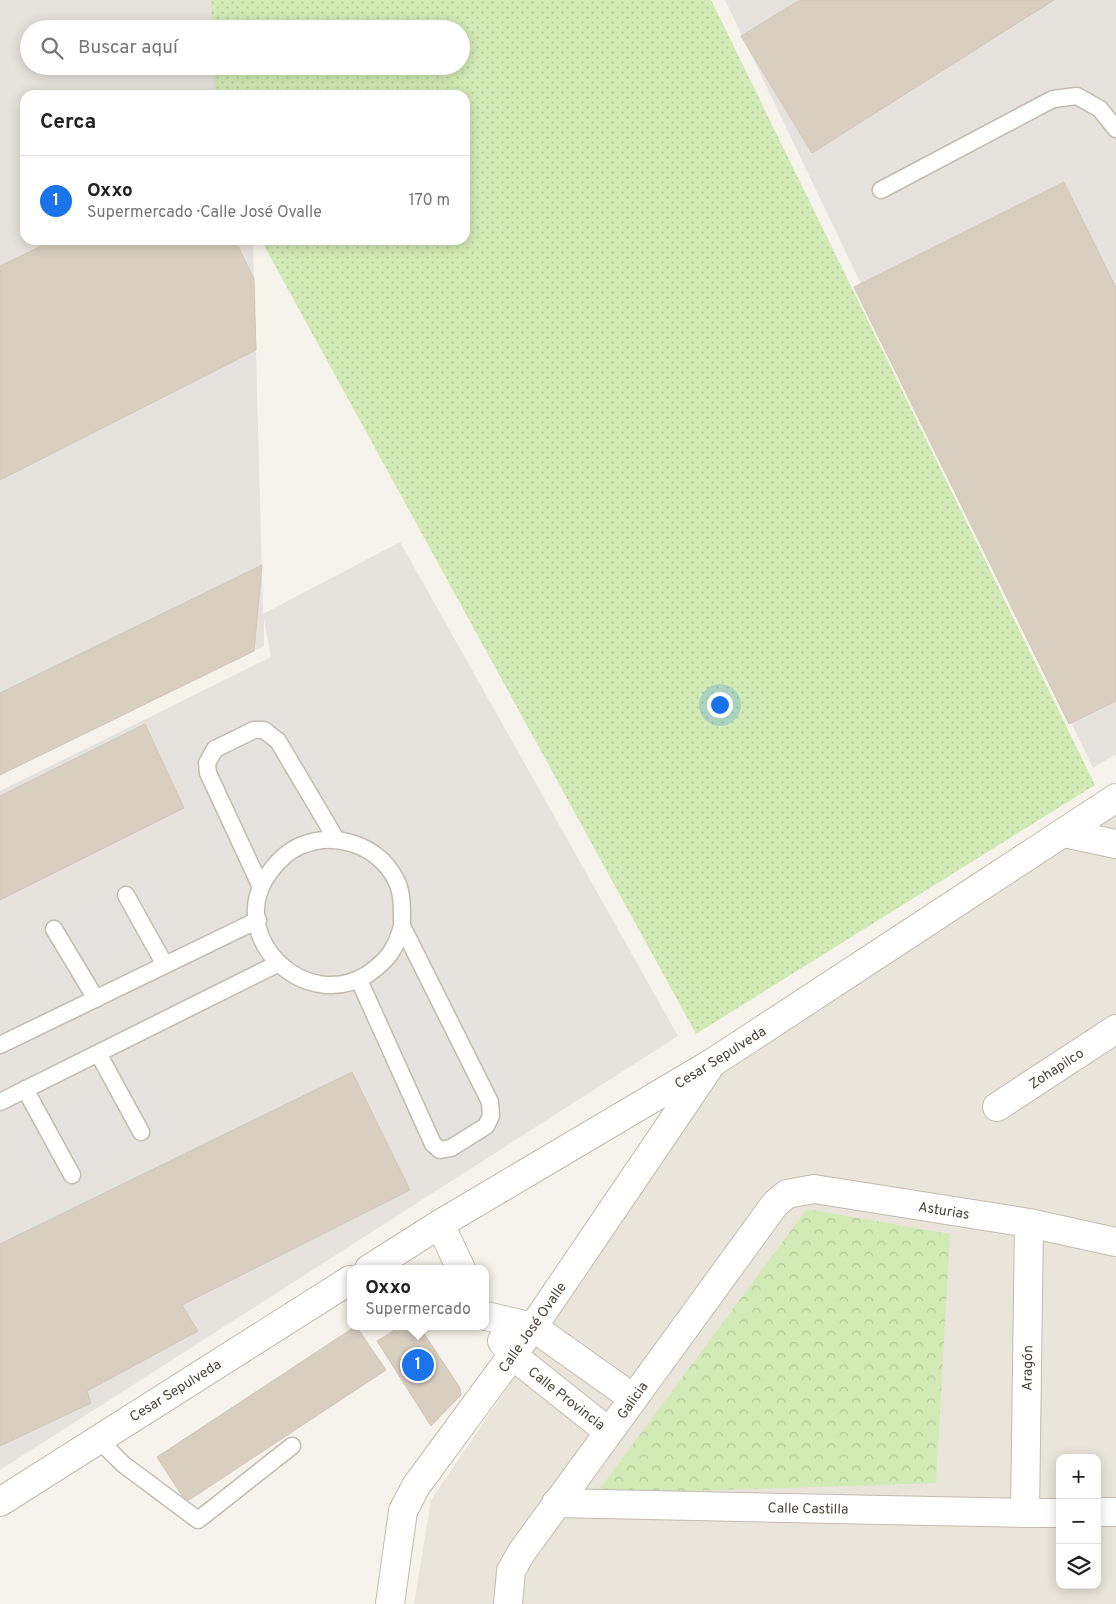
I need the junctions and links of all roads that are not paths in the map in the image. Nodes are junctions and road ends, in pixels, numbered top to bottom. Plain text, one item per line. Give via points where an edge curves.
1 (1116, 129) edge
2 (881, 190) dead end
3 (1116, 798) edge
4 (1064, 833) junction
5 (336, 839) junction
6 (1116, 844) edge
7 (261, 887) junction
8 (126, 895) dead end
9 (258, 920) junction
10 (402, 926) junction
11 (54, 929) dead end
12 (279, 963) junction
13 (165, 965) junction
14 (358, 980) junction
15 (96, 999) junction
16 (1112, 1035) edge
17 (0, 1045) edge
18 (98, 1053) junction
19 (712, 1064) junction
20 (26, 1089) junction
21 (0, 1102) edge
22 (997, 1108) dead end
23 (141, 1132) dead end
24 (72, 1175) dead end
25 (775, 1204) joint
26 (1029, 1223) junction
27 (440, 1224) junction
28 (1116, 1242) edge
29 (374, 1265) edge
30 (459, 1265) edge
31 (347, 1282) edge
32 (489, 1317) edge
33 (489, 1324) edge
34 (533, 1328) junction
35 (512, 1355) junction
36 (633, 1398) junction
37 (610, 1432) junction
38 (98, 1439) junction
39 (292, 1446) dead end
40 (0, 1502) edge
41 (556, 1503) junction
42 (1101, 1512) edge
43 (1116, 1512) edge
44 (1025, 1513) junction
45 (1056, 1513) edge
46 (390, 1604) edge
47 (508, 1604) edge

1 - 2 lane via 1100,109 1077,96 1053,99
3 - 4 street, Cesar Sepulveda
4 - 6 street
4 - 19 street, Cesar Sepulveda
5 - 7 lane via 312,841 291,850 273,866
5 - 7 lane via 278,741 264,730 254,730 215,749 207,763 208,773
5 - 10 lane via 360,845 380,859 395,878 402,901
7 - 9 lane via 256,911
8 - 13 lane
9 - 12 lane via 260,934 271,956
9 - 13 lane
10 - 14 lane via 394,948 379,967
10 - 14 lane via 490,1102 491,1116 486,1126 452,1148 440,1150 433,1144
11 - 15 lane
12 - 14 lane via 288,972 310,983 334,985
12 - 18 lane
13 - 15 lane
15 - 17 lane
16 - 22 street, Zohapilco
18 - 20 lane
18 - 23 lane
19 - 27 street, Cesar Sepulveda
19 - 34 street, Calle José Ovalle
20 - 21 lane
20 - 24 lane
25 - 26 street, Asturias via 787,1194 814,1189
25 - 36 street, Galicia
26 - 28 street, Asturias
26 - 44 street, Aragón
27 - 29 street, Cesar Sepulveda
27 - 30 street
31 - 38 street, Cesar Sepulveda
32 - 34 street
33 - 35 street, Calle Provincia
34 - 35 street, Calle José Ovalle
34 - 36 street
35 - 37 street, Calle Provincia
35 - 46 street, Calle José Ovalle via 416,1486 403,1512
36 - 37 street, Galicia
37 - 41 street, Galicia
38 - 39 lane via 123,1464 198,1520
38 - 40 street, Cesar Sepulveda
41 - 44 street, Calle Castilla
41 - 47 street, Galicia via 511,1571
42 - 43 street
44 - 45 street, Calle Castilla

